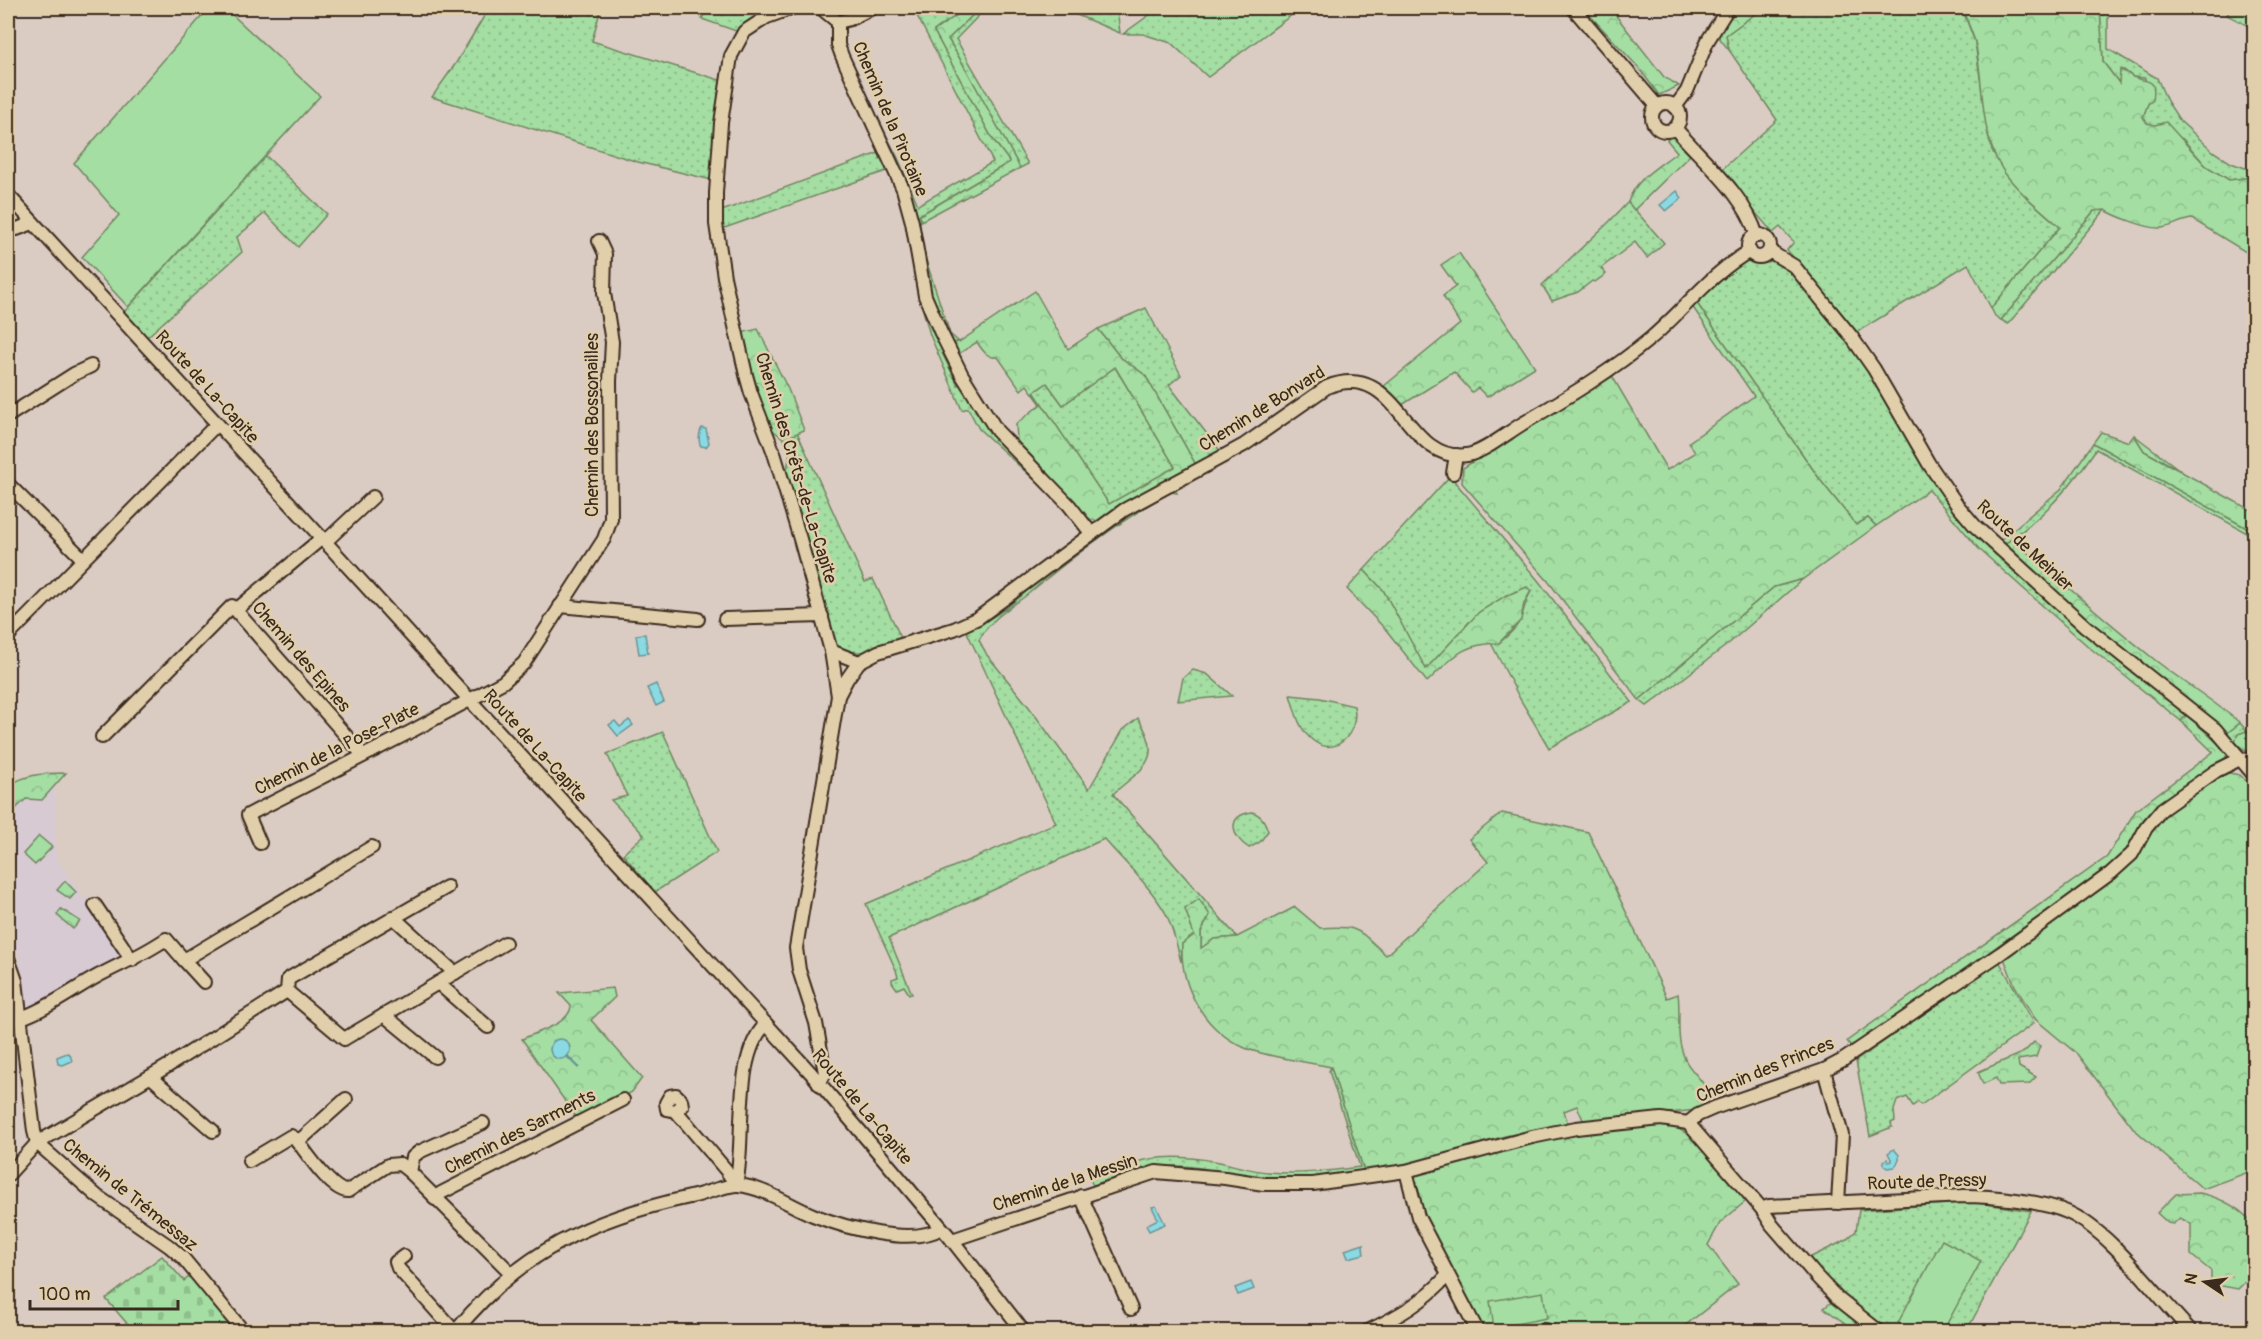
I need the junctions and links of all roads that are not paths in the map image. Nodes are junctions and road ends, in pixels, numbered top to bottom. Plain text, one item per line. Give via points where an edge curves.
1 (792, 8) edge
2 (821, 8) edge
3 (872, 8) edge
4 (1573, 8) edge
5 (1728, 8) edge
6 (838, 22) junction
7 (1658, 106) junction
8 (1675, 107) junction
9 (1675, 128) junction
10 (8, 195) edge
11 (33, 223) junction
12 (8, 229) edge
13 (1757, 236) junction
14 (599, 241) dead end
15 (1750, 251) junction
16 (1769, 251) junction
17 (91, 366) dead end
18 (8, 416) edge
19 (217, 424) junction
20 (1456, 455) junction
21 (1453, 473) dead end
22 (8, 484) edge
23 (373, 497) dead end
24 (1091, 533) junction
25 (323, 540) junction
26 (83, 559) junction
27 (560, 606) junction
28 (236, 610) junction
29 (822, 616) junction
30 (698, 619) dead end
31 (725, 619) dead end
32 (8, 636) edge
33 (831, 651) junction
34 (859, 662) junction
35 (838, 696) junction
36 (470, 700) junction
37 (102, 737) dead end
38 (363, 755) junction
39 (2249, 759) edge
40 (2254, 775) edge
41 (260, 843) dead end
42 (372, 847) dead end
43 (447, 887) dead end
44 (95, 905) dead end
45 (393, 917) junction
46 (505, 944) dead end
47 (8, 958) edge
48 (132, 960) junction
49 (184, 960) junction
50 (455, 972) junction
51 (204, 982) dead end
52 (438, 983) junction
53 (286, 992) junction
54 (384, 1015) junction
55 (21, 1018) junction
56 (766, 1024) junction
57 (488, 1027) dead end
58 (435, 1057) dead end
59 (1824, 1070) junction
60 (151, 1077) junction
61 (819, 1084) junction
62 (346, 1099) dead end
63 (622, 1100) dead end
64 (676, 1111) dead end
65 (483, 1123) dead end
66 (1688, 1123) junction
67 (213, 1131) dead end
68 (291, 1135) junction
69 (37, 1143) junction
70 (249, 1161) dead end
71 (1406, 1171) junction
72 (410, 1172) junction
73 (8, 1175) edge
74 (736, 1185) junction
75 (1081, 1196) junction
76 (435, 1199) junction
77 (1838, 1203) junction
78 (1762, 1209) junction
79 (941, 1228) junction
80 (952, 1240) junction
81 (404, 1256) dead end
82 (512, 1274) junction
83 (1448, 1276) junction
84 (1131, 1309) dead end
85 (2190, 1329) edge
86 (459, 1330) edge
87 (244, 1332) edge
88 (1024, 1332) edge
89 (1366, 1332) edge
90 (1478, 1332) edge
91 (1531, 1332) edge
92 (1551, 1332) edge
93 (1880, 1332) edge
94 (2173, 1332) edge

1 - 29 street, Chemin des Crêts-de-La-Capite via 744,33 731,56 719,146 716,224 748,384 774,453
2 - 6 street
3 - 6 street
4 - 7 street
5 - 8 street via 1708,40 1687,91
6 - 24 street, Chemin de la Pirotaine via 842,56 903,189 925,296 940,333 997,431
7 - 8 street via 1666,103
7 - 9 street via 1652,114 1656,127 1666,131
8 - 9 street via 1680,115
9 - 13 street via 1741,204
10 - 11 street, Route de La-Capite
11 - 12 street
11 - 19 street, Route de La-Capite
13 - 15 street via 1749,243
13 - 16 street via 1766,238
14 - 27 street, Chemin des Bossonailles via 605,254 604,293 612,342 611,519 604,539
15 - 16 street via 1762,257
15 - 20 street via 1727,267 1637,350 1481,450
16 - 39 street, Route de Meinier via 1794,266 1851,336 1929,464 1975,526 2093,633
17 - 18 street
19 - 25 street, Route de La-Capite
19 - 26 street
20 - 21 street
20 - 24 street, Chemin de Bonvard via 1430,445 1375,387 1341,381 1234,450 1159,490
22 - 26 street
23 - 25 street, Chemin des Epines
24 - 34 street, Chemin de Bonvard via 970,623 878,652
25 - 28 street, Chemin des Epines
25 - 36 street, Route de La-Capite
26 - 32 street
27 - 30 street
27 - 36 street, Chemin des Bossonailles via 513,675
28 - 37 street, Chemin des Epines via 232,606
28 - 38 street, Chemin des Epines
29 - 31 street
29 - 33 street, Chemin des Crêts-de-La-Capite
33 - 34 street
33 - 35 street, Chemin des Crêts-de-La-Capite
34 - 35 street, Chemin des Crêts-de-La-Capite
35 - 61 street, Chemin des Crêts-de-La-Capite via 796,948 825,1073
36 - 38 street, Chemin de la Pose-Plate
36 - 56 street, Route de La-Capite
38 - 41 street, Chemin de la Pose-Plate via 248,815
39 - 40 street, Route de Meinier
39 - 59 street, Chemin des Princes via 2216,771 2156,815 2132,854 2100,882
42 - 49 street
43 - 45 street
44 - 48 street
45 - 50 street
45 - 53 street via 288,979
46 - 50 street
47 - 55 street
48 - 49 street via 166,939
48 - 55 street
49 - 51 street
50 - 52 street
52 - 54 street
52 - 57 street
53 - 54 street via 344,1039
53 - 60 street
54 - 58 street
55 - 69 street
56 - 61 street, Route de La-Capite
56 - 74 street via 755,1038 748,1058
59 - 66 street, Chemin des Princes via 1714,1108
59 - 77 street via 1842,1135
60 - 67 street
60 - 69 street
61 - 79 street, Route de La-Capite
62 - 68 street
63 - 76 street, Chemin des Sarments
64 - 74 street
65 - 72 street, Chemin des Sarments via 419,1152
66 - 71 street, Chemin des Princes via 1661,1119 1576,1128
66 - 78 street
68 - 70 street
68 - 72 street via 334,1186 343,1191 395,1163
69 - 73 street
69 - 87 street, Chemin de Trémessaz via 97,1196 183,1258
71 - 75 street, Chemin de la Messin via 1298,1186 1164,1172
71 - 83 street via 1418,1217
72 - 76 street, Chemin des Sarments
74 - 79 street via 765,1192 814,1216 878,1233 926,1235
74 - 82 street via 602,1221
75 - 80 street, Chemin de la Messin
75 - 84 street
76 - 82 street, Chemin des Sarments
77 - 78 street, Route de Pressy
77 - 85 street, Route de Pressy via 1977,1196 2061,1210 2106,1240
78 - 93 street via 1817,1277
79 - 80 street, Route de La-Capite
80 - 88 street, Route de La-Capite
81 - 86 street via 396,1262 398,1268
82 - 86 street via 480,1302
83 - 89 street via 1408,1311
83 - 90 street
85 - 94 street
91 - 92 street

